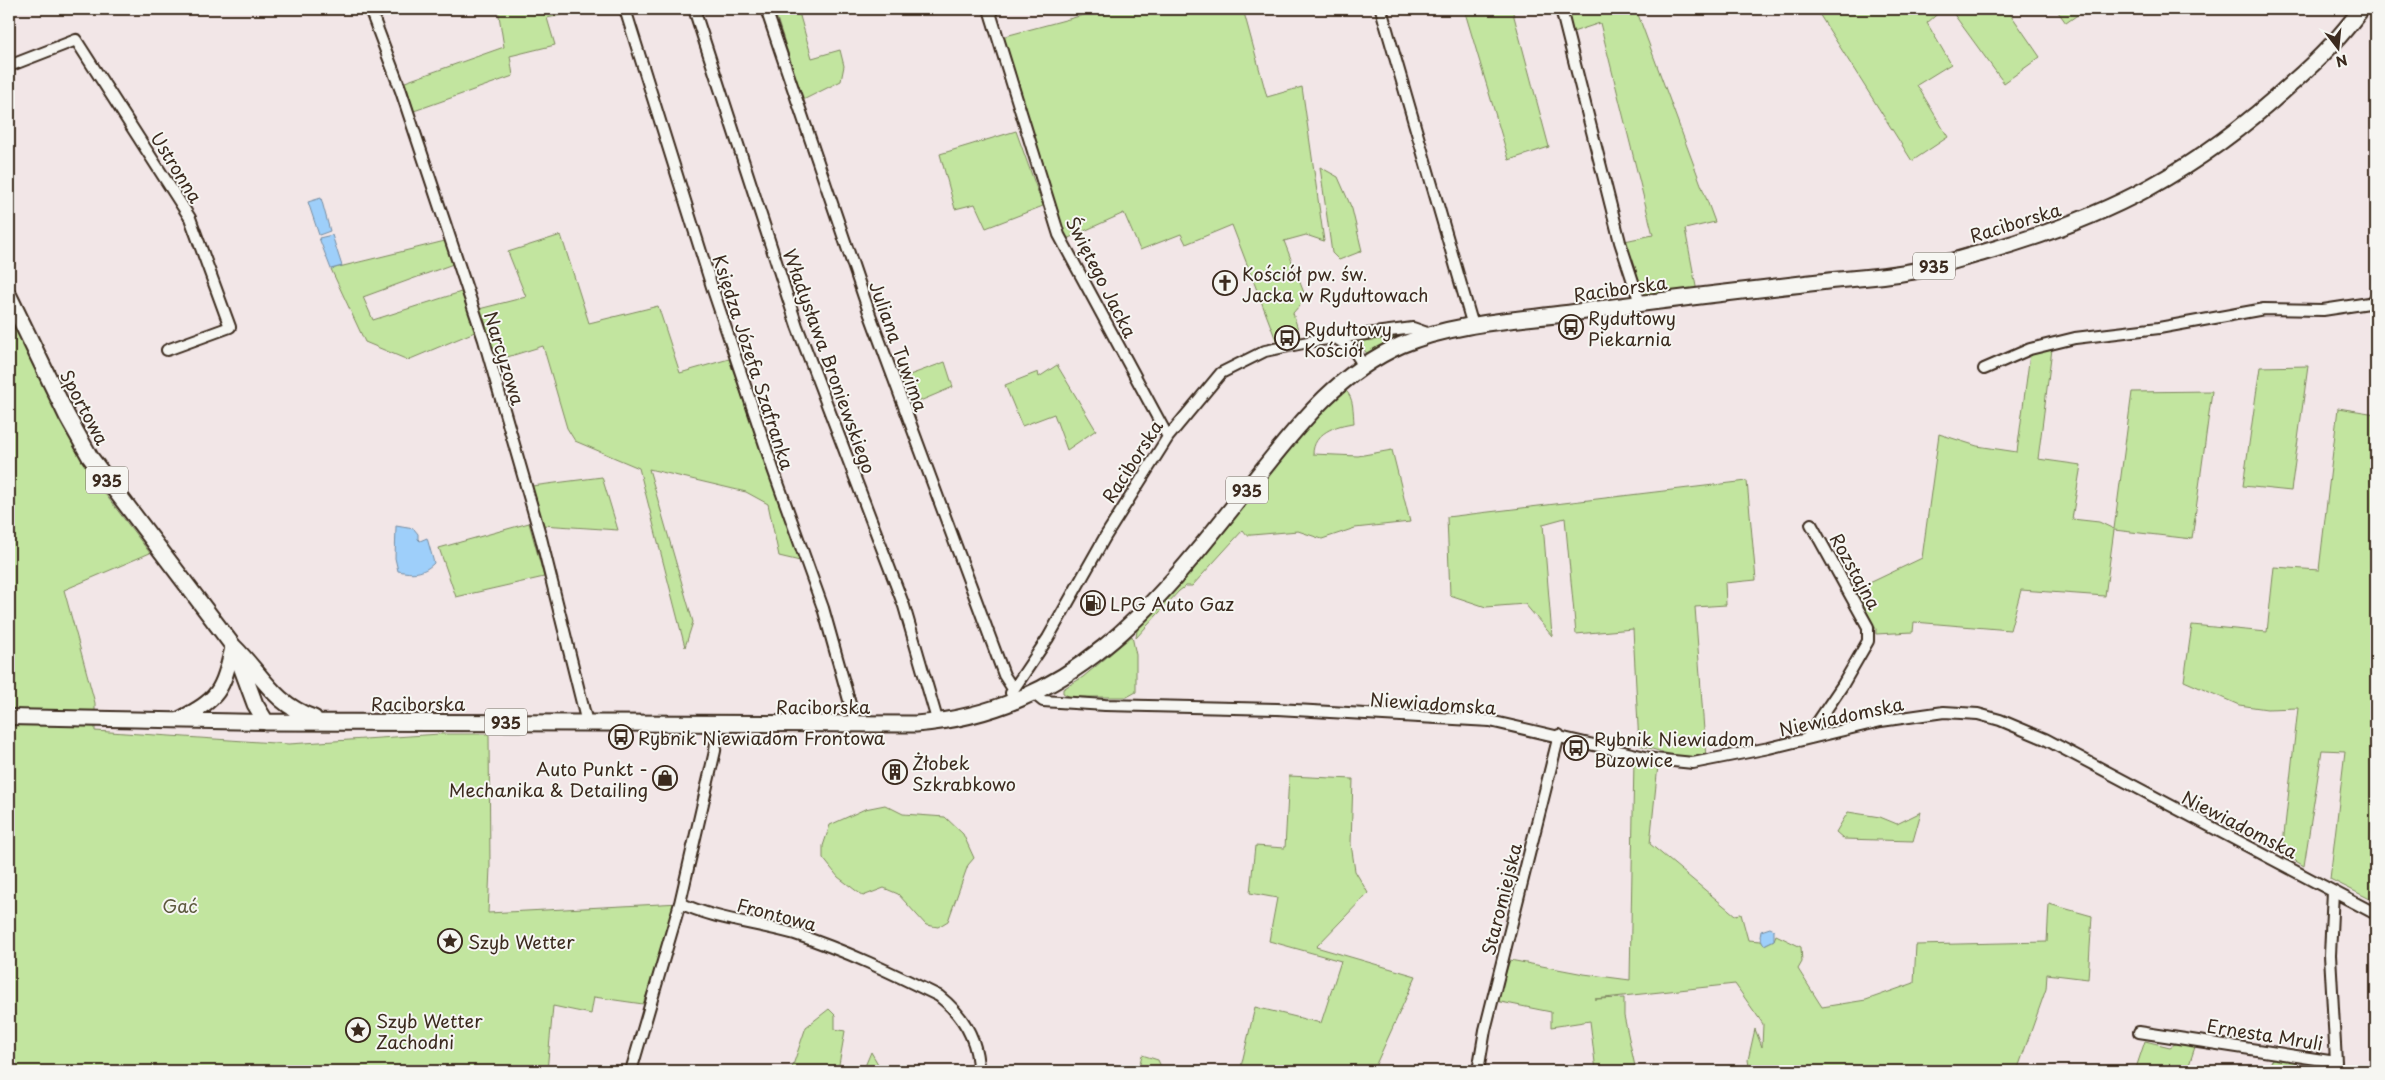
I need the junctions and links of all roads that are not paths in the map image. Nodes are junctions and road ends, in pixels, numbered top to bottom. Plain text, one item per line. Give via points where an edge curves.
1 (370, 9) edge
2 (625, 9) edge
3 (694, 9) edge
4 (766, 9) edge
5 (989, 9) edge
6 (1381, 9) edge
7 (1561, 9) edge
8 (2361, 9) edge
9 (9, 66) edge
10 (9, 296) edge
11 (2376, 300) edge
12 (1640, 303) junction
13 (1473, 326) junction
14 (1430, 334) junction
15 (1336, 339) junction
16 (167, 350) dead end
17 (1364, 366) junction
18 (1984, 369) dead end
19 (1168, 437) junction
20 (1811, 524) dead end
21 (233, 646) junction
22 (1013, 689) junction
23 (273, 693) junction
24 (1033, 693) junction
25 (1005, 705) junction
26 (9, 717) edge
27 (322, 721) junction
28 (175, 722) junction
29 (266, 722) junction
30 (587, 723) junction
31 (938, 723) junction
32 (856, 725) junction
33 (718, 729) junction
34 (1560, 736) junction
35 (1807, 738) junction
36 (2333, 891) junction
37 (680, 903) junction
38 (2376, 914) edge
39 (2139, 1032) dead end
40 (631, 1071) edge
41 (978, 1071) edge
42 (1478, 1071) edge

1 - 30 street, Narcyzowa via 401,91 484,340 541,538
2 - 32 street, Księdza Józefa Szafranka via 772,469 823,608
3 - 31 street, Władysława Broniewskiego via 797,326 904,606
4 - 22 street, Juliana Tuwima via 908,420 1004,675
5 - 19 street, Świętego Jacka via 1059,235
6 - 13 street
7 - 12 street via 1620,242
8 - 12 main road, Raciborska / 935 via 2305,72 2258,115 2159,184 2108,210 2042,236 1919,270
9 - 16 street, Ustronna via 76,40 190,218 230,327
10 - 21 main road, Sportowa / 935 via 90,457
11 - 18 street via 2323,310 2264,309 2159,328 2075,338 2030,349
12 - 13 main road, Raciborska / 935
13 - 14 main road, Raciborska / 935
14 - 15 street, Raciborska via 1413,328
14 - 17 main road, Raciborska / 935 via 1398,346
15 - 17 street via 1348,344
15 - 19 street, Raciborska via 1265,351 1221,373
17 - 24 main road, Raciborska / 935 via 1334,388 1307,415 1172,583 1118,638 1076,670
19 - 22 street, Raciborska via 1105,537 1048,638
20 - 35 street, Rozstajna via 1869,634 1842,686
21 - 23 main road, Sportowa / 935 via 250,662
21 - 28 main road via 219,692 201,708
21 - 29 main road, Sportowa / 935
22 - 25 street, Raciborska
23 - 27 main road, Sportowa / 935 via 296,712
23 - 29 main road
24 - 25 main road, Raciborska / 935
24 - 34 street, Niewiadomska via 1040,700 1052,702 1277,709 1490,721
25 - 31 main road, Raciborska / 935
26 - 28 main road, Raciborska
27 - 29 main road, Raciborska / 935
27 - 30 main road, Raciborska / 935
28 - 29 main road, Raciborska
30 - 33 main road, Raciborska / 935
31 - 32 main road, Raciborska / 935
32 - 33 main road, Raciborska / 935
33 - 37 street
34 - 35 street, Niewiadomska via 1654,759 1692,763
34 - 42 street, Staromiejska via 1485,1030
35 - 36 street, Niewiadomska via 1881,721 1944,712 1978,714 2000,720 2045,739
36 - 38 street, Niewiadomska
36 - 39 street, Ernesta Mruli via 2330,955 2336,1062
37 - 40 street
37 - 41 street, Frontowa via 837,948 939,996 951,1005 969,1029

